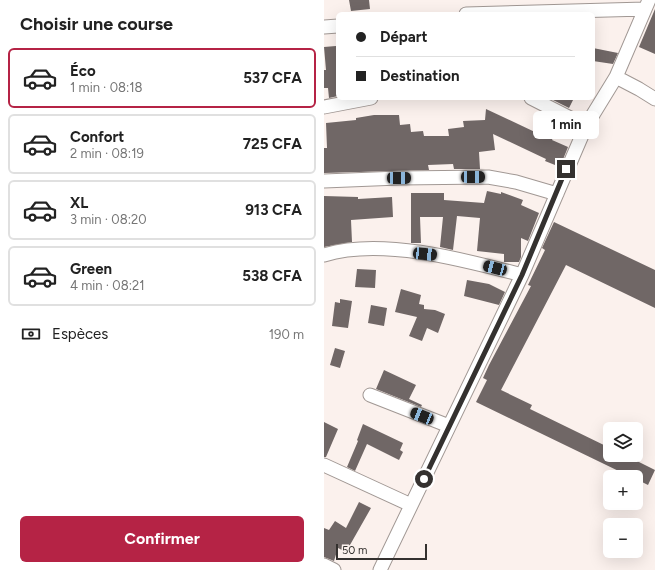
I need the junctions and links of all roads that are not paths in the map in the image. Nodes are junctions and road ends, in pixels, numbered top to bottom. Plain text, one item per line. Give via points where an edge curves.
1 (647, 4) edge
2 (502, 12) edge
3 (336, 26) edge
4 (324, 27) edge
5 (616, 77) junction
6 (359, 100) edge
7 (535, 100) edge
8 (655, 100) edge
9 (324, 106) edge
10 (586, 126) junction
11 (324, 181) edge
12 (557, 194) junction
13 (324, 255) edge
14 (522, 275) junction
15 (370, 395) dead end
16 (449, 426) junction
17 (324, 465) edge
18 (411, 505) junction
19 (324, 565) edge
20 (334, 570) edge
21 (380, 570) edge

1 - 2 street
1 - 5 street
3 - 4 street
5 - 8 street via 639,88
5 - 10 street
6 - 9 street
7 - 10 street
10 - 12 street
11 - 12 street via 488,177
12 - 14 street
13 - 14 street via 366,248 432,254
14 - 16 street
15 - 16 street
16 - 18 street
17 - 18 street
18 - 21 street
19 - 20 street

